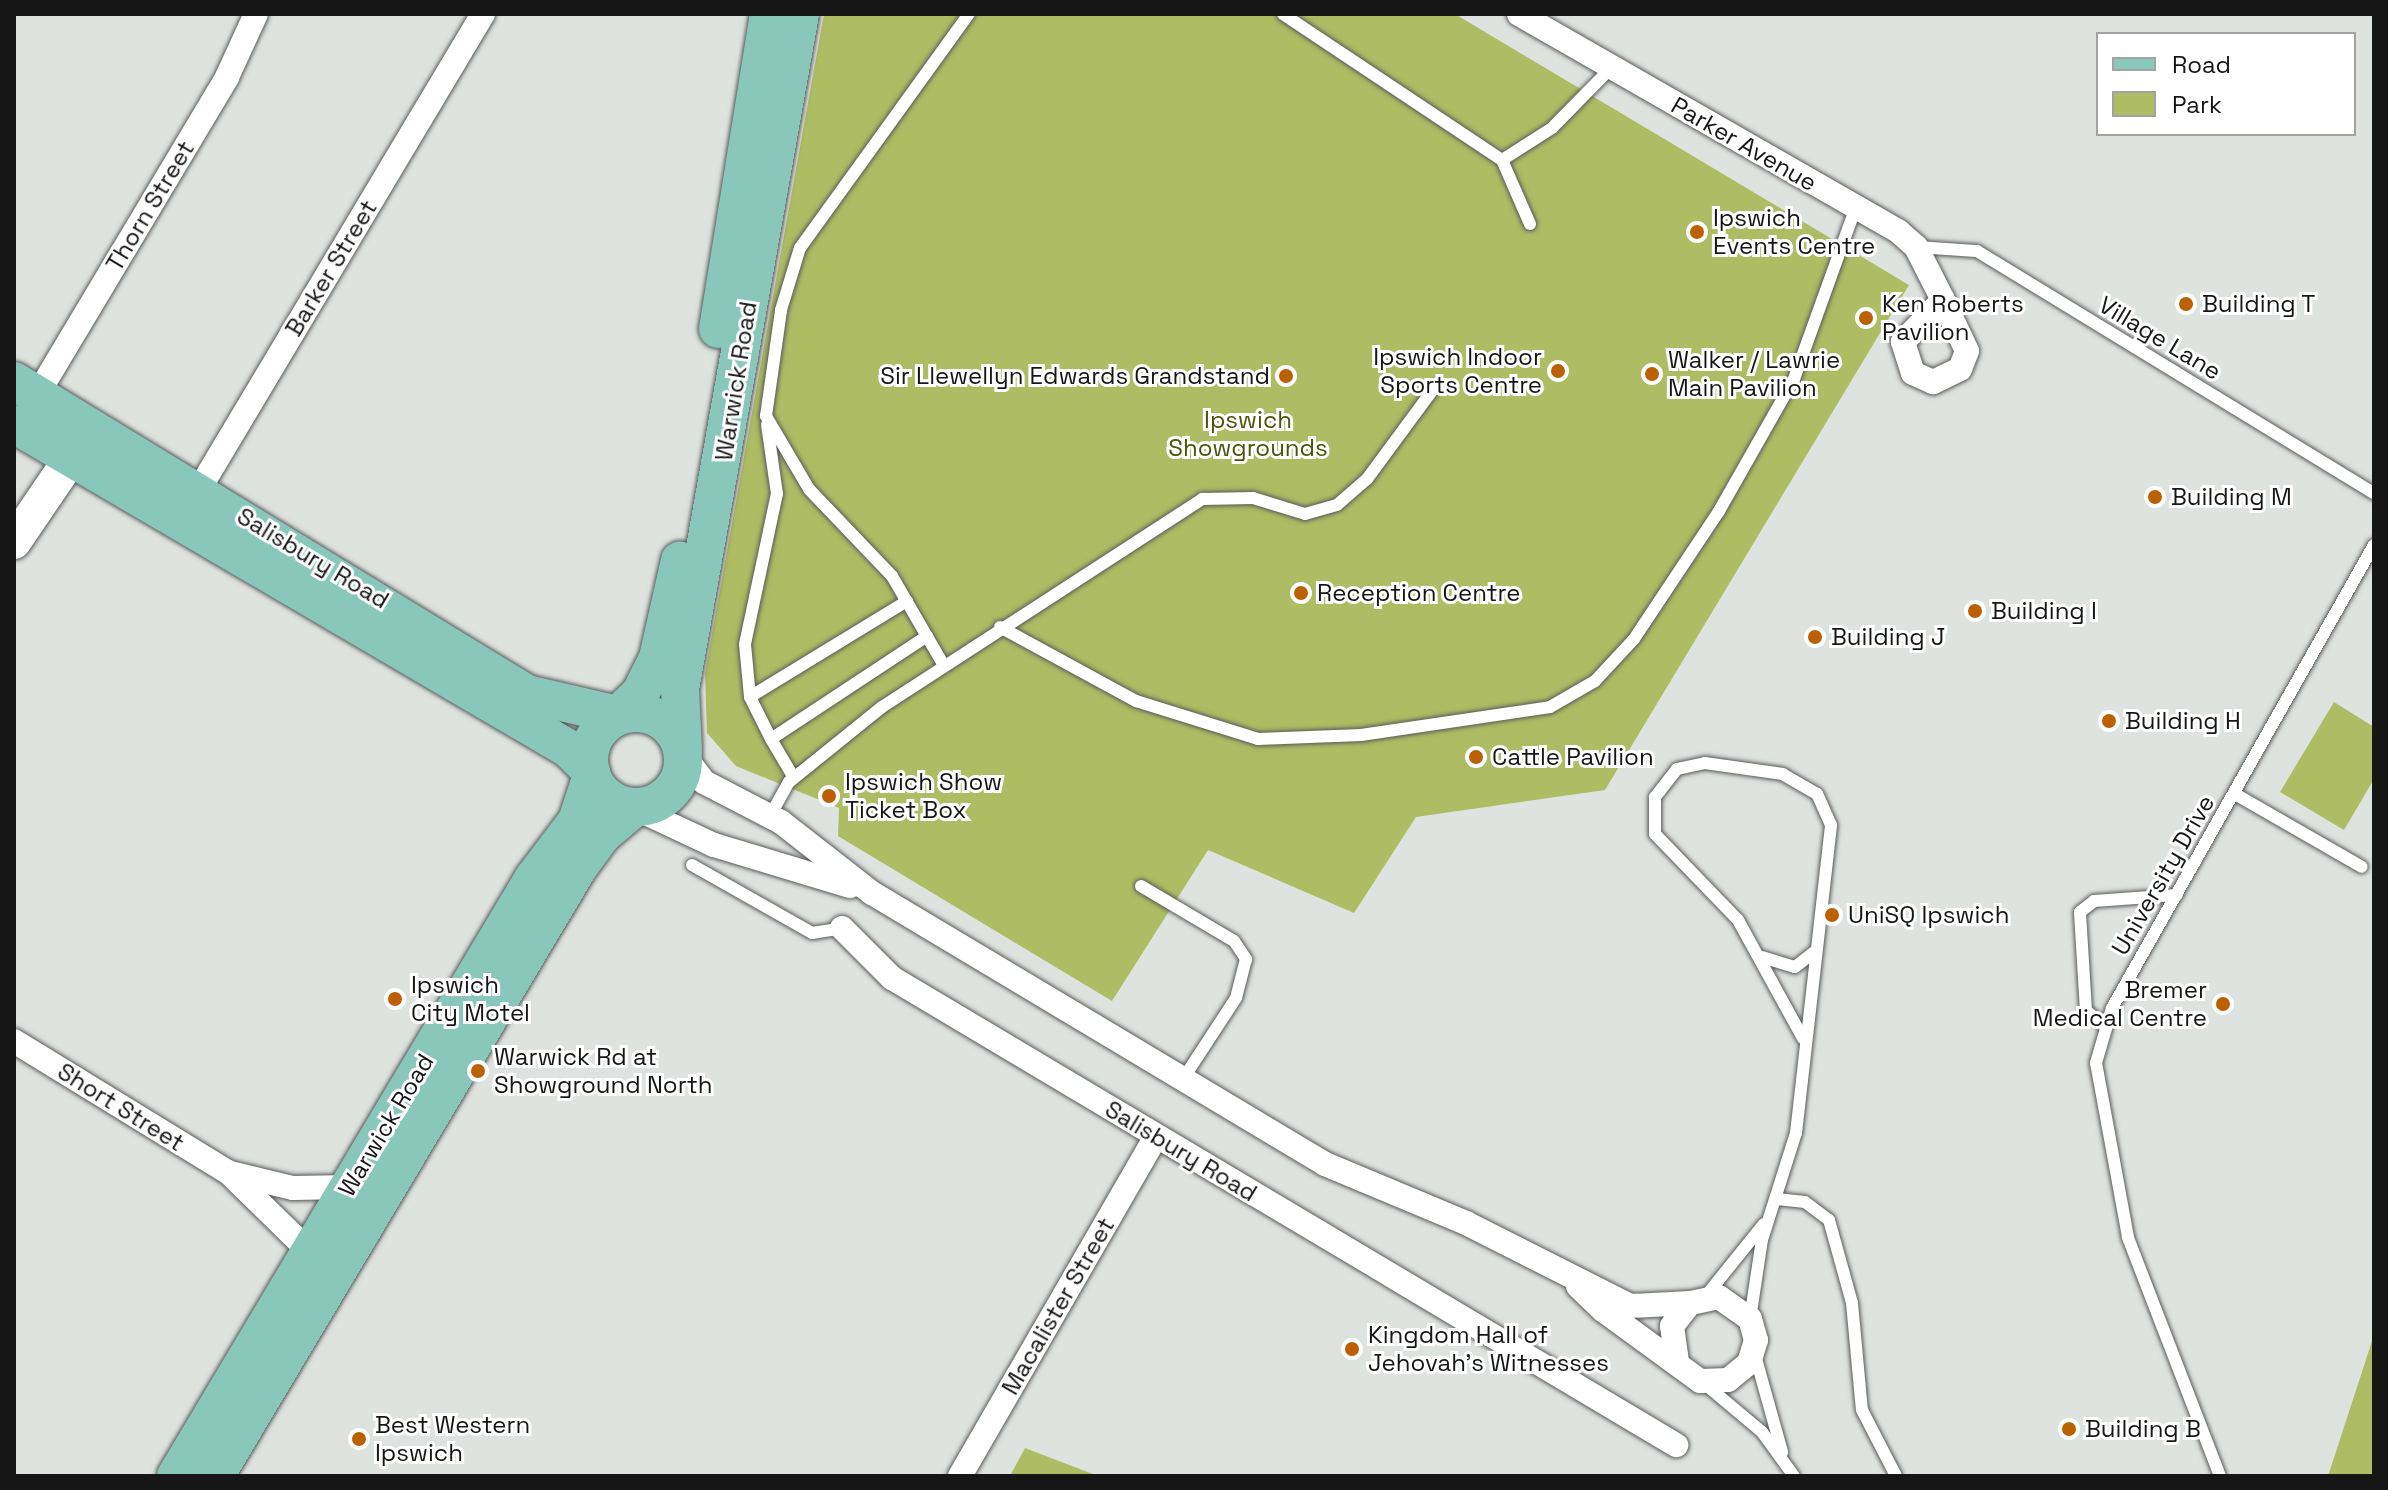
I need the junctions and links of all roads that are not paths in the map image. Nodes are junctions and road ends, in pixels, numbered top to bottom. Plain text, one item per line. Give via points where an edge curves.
1 (256, 14) edge
2 (483, 14) edge
3 (769, 14) edge
4 (800, 14) edge
5 (969, 14) edge
6 (1283, 14) edge
7 (1519, 14) edge
8 (1611, 68) junction
9 (1502, 160) junction
10 (1856, 207) junction
11 (1530, 224) dead end
12 (1916, 247) junction
13 (1943, 300) dead end
14 (26, 388) edge
15 (1434, 388) dead end
16 (766, 416) junction
17 (14, 424) edge
18 (82, 443) junction
19 (199, 491) junction
20 (2374, 493) edge
21 (180, 523) junction
22 (14, 542) edge
23 (2374, 545) edge
24 (907, 601) junction
25 (1000, 627) junction
26 (927, 636) junction
27 (943, 664) junction
28 (750, 697) junction
29 (618, 714) junction
30 (771, 739) junction
31 (683, 752) junction
32 (592, 773) junction
33 (794, 778) junction
34 (2235, 794) junction
35 (636, 808) junction
36 (770, 816) junction
37 (730, 848) junction
38 (692, 865) dead end
39 (2362, 867) dead end
40 (1141, 886) dead end
41 (872, 893) junction
42 (2177, 895) junction
43 (842, 928) joint
44 (1816, 950) junction
45 (1762, 957) junction
46 (2104, 1025) junction
47 (1803, 1038) junction
48 (14, 1041) edge
49 (1183, 1079) junction
50 (1156, 1136) junction
51 (228, 1172) junction
52 (350, 1187) junction
53 (1777, 1199) junction
54 (1770, 1215) junction
55 (310, 1252) junction
56 (1567, 1276) junction
57 (1697, 1301) junction
58 (1750, 1319) junction
59 (1754, 1351) junction
60 (1677, 1363) junction
61 (1700, 1381) junction
62 (1676, 1445) dead end
63 (1785, 1462) junction
64 (176, 1476) edge
65 (215, 1476) edge
66 (960, 1476) edge
67 (1794, 1476) edge
68 (1896, 1476) edge
69 (2220, 1476) edge

1 - 14 street, Thorn Street via 227,77
2 - 19 street, Barker Street
3 - 29 main road, Warwick Road via 673,604 651,676
4 - 31 main road, Warwick Road via 680,689
5 - 16 lane via 800,248 781,310
6 - 9 lane
7 - 8 street, Parker Avenue
8 - 9 lane via 1552,128
8 - 10 street, Parker Avenue
9 - 11 lane
10 - 12 street, Parker Avenue
10 - 25 lane via 1794,379 1719,511 1634,639 1595,681 1550,707 1361,735 1258,739 1136,701
12 - 13 street, Parker Avenue
12 - 20 lane, Village Lane via 1977,251
14 - 18 main road, Salisbury Road
15 - 25 lane via 1367,479 1337,505 1305,514 1253,498 1202,499 1084,581
16 - 24 lane via 809,489
16 - 28 lane via 777,494 745,644
17 - 18 main road, Salisbury Road
18 - 19 main road, Salisbury Road
18 - 21 main road, Salisbury Road
18 - 22 main road
19 - 21 street, Barker Street
19 - 29 main road, Salisbury Road via 527,694
21 - 32 main road, Salisbury Road via 569,749
23 - 34 lane, University Drive
24 - 26 lane
24 - 28 lane
25 - 27 lane
26 - 27 lane
26 - 30 lane
27 - 33 lane
28 - 30 lane
29 - 31 main road via 660,720
29 - 32 main road via 595,742
30 - 33 lane
31 - 35 main road via 670,792
31 - 36 street via 708,786
32 - 35 main road via 607,797
32 - 52 main road, Warwick Road via 577,821 533,879
33 - 36 lane
34 - 39 lane
34 - 42 lane, University Drive
35 - 37 street
35 - 65 main road, Warwick Road via 602,835 578,868
36 - 37 street
36 - 41 street
37 - 41 street
38 - 43 lane, Salisbury Road via 812,933
40 - 49 lane via 1234,941 1246,959 1236,998
41 - 49 street
42 - 46 lane, University Drive
42 - 46 lane via 2094,901 2080,912 2086,1011
43 - 50 street, Salisbury Road via 892,978
44 - 45 lane via 1795,967
44 - 45 lane via 1831,843 1817,794 1783,774 1705,763 1677,769 1655,797 1655,834 1721,900
44 - 47 lane
45 - 47 lane
46 - 69 lane, University Drive via 2096,1063 2117,1193
47 - 53 lane via 1798,1121
48 - 51 street, Short Street
49 - 56 street via 1325,1164 1466,1223
50 - 62 street, Salisbury Road
50 - 66 street, Macalister Street
51 - 52 street, Short Street via 293,1188
51 - 55 street, Short Street
52 - 55 main road, Warwick Road
53 - 54 lane
53 - 68 lane via 1805,1202 1829,1220 1852,1303 1862,1410
54 - 57 lane
54 - 58 lane
55 - 64 main road, Warwick Road
56 - 57 street via 1641,1309
56 - 60 street
57 - 58 street via 1730,1301
57 - 60 street via 1672,1326
58 - 59 street
59 - 61 street via 1728,1380
59 - 63 lane
60 - 61 street
61 - 63 lane via 1741,1412
63 - 67 lane

